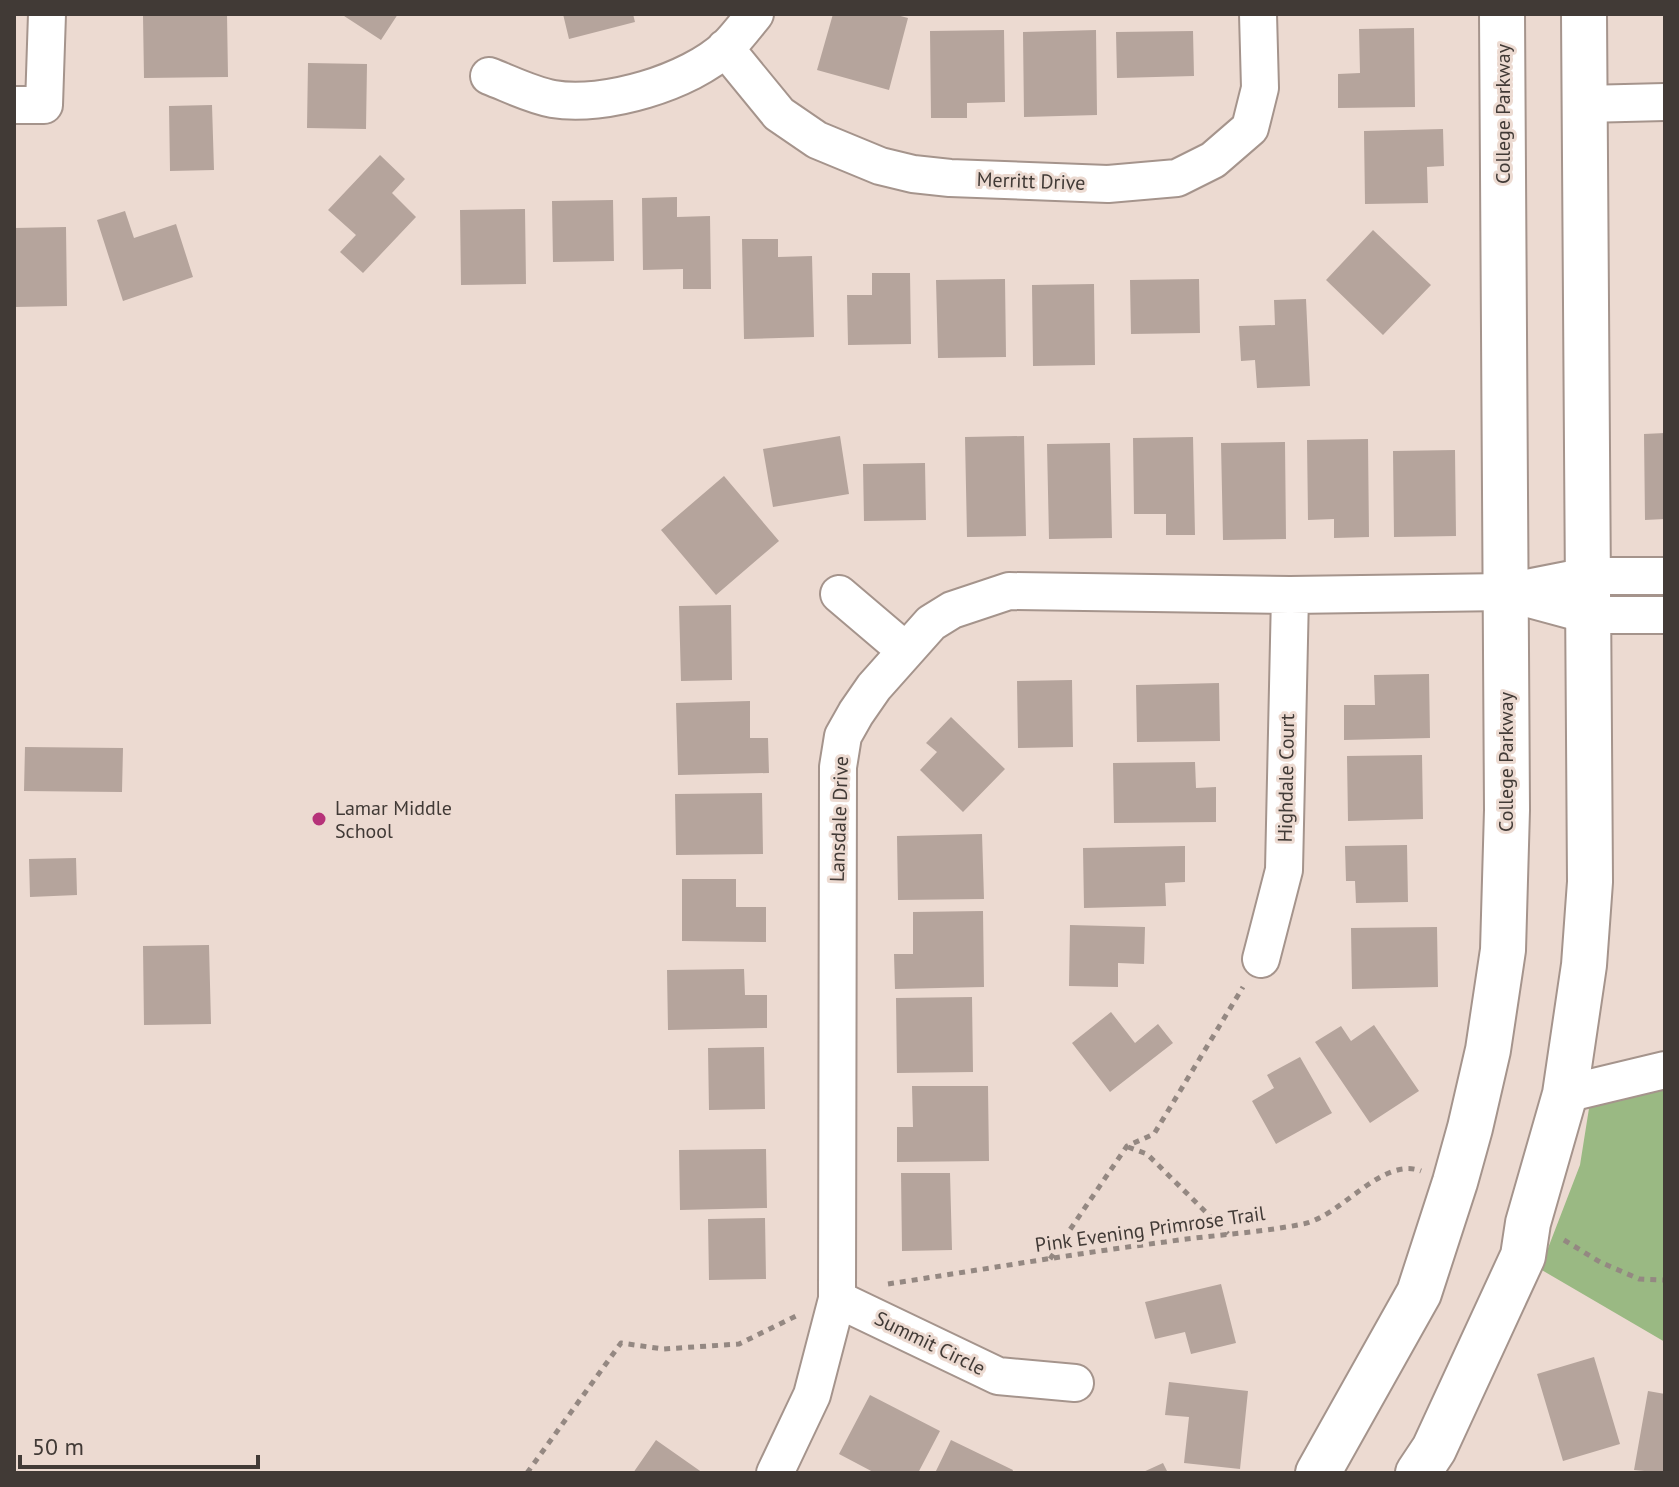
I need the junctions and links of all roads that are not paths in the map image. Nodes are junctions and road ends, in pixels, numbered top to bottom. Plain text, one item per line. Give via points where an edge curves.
1 (47, 14) edge
2 (755, 14) edge
3 (1258, 14) edge
4 (1502, 14) edge
5 (1584, 14) edge
6 (725, 48) junction
7 (489, 76) dead end
8 (1665, 102) edge
9 (1585, 104) junction
10 (14, 105) edge
11 (1665, 576) edge
12 (1506, 592) junction
13 (839, 594) dead end
14 (1290, 595) junction
15 (1588, 596) junction
16 (1665, 615) edge
17 (906, 651) junction
18 (1261, 959) road end
19 (1665, 1070) edge
20 (1565, 1094) junction
21 (837, 1299) junction
22 (1075, 1383) dead end
23 (775, 1473) edge
24 (1318, 1473) edge
25 (1418, 1473) edge

1 - 10 street via 44,105
2 - 6 street
3 - 6 street, Merritt Drive via 1260,88 1250,128 1213,160 1177,178 1108,184 950,178 880,166 817,140 779,114
4 - 12 main road, College Parkway
5 - 9 main road
6 - 7 street via 682,76 606,98 556,99
8 - 9 street
9 - 15 main road
11 - 15 street
12 - 14 street, Lansdale Drive
12 - 15 street, Lansdale Drive
12 - 24 main road, College Parkway via 1503,950 1488,1050 1455,1182 1419,1293
13 - 17 street
14 - 17 street, Lansdale Drive via 1009,591 952,610 931,623
14 - 18 street, Highdale Court via 1284,870
15 - 16 street
15 - 20 main road via 1590,882
17 - 21 street, Lansdale Drive via 856,713 843,736 838,767
19 - 20 street
20 - 25 main road via 1523,1256
21 - 22 street, Summit Circle via 998,1376
21 - 23 street, Lansdale Drive via 812,1395

